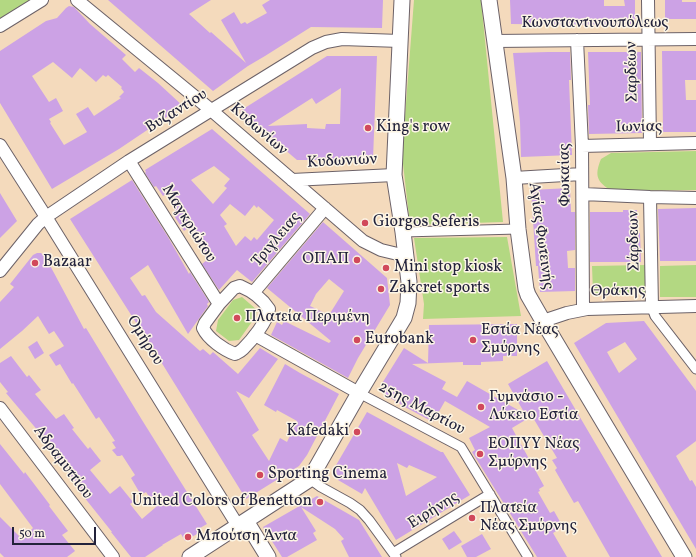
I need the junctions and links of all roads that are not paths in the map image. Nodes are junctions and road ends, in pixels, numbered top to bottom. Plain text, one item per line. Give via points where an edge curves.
1 (42, 0) edge
2 (77, 0) edge
3 (402, 0) edge
4 (488, 0) edge
5 (648, 0) edge
6 (0, 26) edge
7 (649, 39) junction
8 (696, 39) edge
9 (578, 40) junction
10 (400, 41) junction
11 (494, 41) junction
12 (211, 110) junction
13 (696, 143) edge
14 (650, 144) junction
15 (0, 145) edge
16 (582, 146) junction
17 (130, 161) junction
18 (582, 174) junction
19 (394, 175) junction
20 (514, 178) junction
21 (292, 180) junction
22 (583, 194) junction
23 (650, 197) junction
24 (696, 198) edge
25 (325, 208) junction
26 (46, 217) junction
27 (518, 229) junction
28 (403, 232) junction
29 (406, 256) junction
30 (0, 271) edge
31 (253, 293) junction
32 (219, 304) junction
33 (696, 306) edge
34 (652, 308) junction
35 (583, 309) junction
36 (543, 321) junction
37 (255, 335) junction
38 (696, 369) edge
39 (359, 393) junction
40 (0, 408) edge
41 (310, 480) junction
42 (490, 494) junction
43 (242, 524) junction
44 (394, 555) edge
45 (113, 557) edge
46 (190, 557) edge
47 (256, 557) edge
48 (268, 557) edge
49 (528, 557) edge
50 (684, 557) edge

1 - 6 street
2 - 12 street, Κυδωνίων
3 - 10 street
4 - 11 street, Αγίας Φωτεινής
5 - 7 street, Σαρδέων
7 - 8 street, Κωνσταντινουπόλεως
7 - 9 street, Κωνσταντινουπόλεως
7 - 14 street, Σαρδέων
9 - 11 street, Κωνσταντινουπόλεως
9 - 16 street, Φωκαίας
10 - 12 street, Βυζαντίου via 342,39 326,42
10 - 19 street
11 - 20 street, Αγίας Φωτεινής
12 - 17 street, Βυζαντίου
12 - 21 street, Κυδωνίων
13 - 14 street, Ιωνίας
14 - 16 street, Ιωνίας
15 - 26 street, Ομήρου
16 - 18 street, Φωκαίας
17 - 26 street, Βυζαντίου
17 - 32 street, Μαγκριώτου
18 - 20 street
18 - 22 street, Φωκαίας
19 - 21 street, Κυδωνιών
19 - 28 street
20 - 27 street, Αγίας Φωτεινής
21 - 25 street, Κυδωνίων
22 - 23 street
22 - 35 street, Φωκαίας
23 - 24 street
23 - 34 street, Σάρδεων
25 - 29 street, Κυδωνίων via 363,241 381,250
25 - 31 street, Τριγλειας
26 - 30 street, Βυζαντίου
26 - 43 street, Ομήρου
27 - 28 street
27 - 36 street, Αγίας Φωτεινής via 526,289
28 - 29 street
29 - 39 street via 409,282 404,318
31 - 32 street via 240,286 234,288
31 - 37 street via 269,309
32 - 37 street via 205,323 203,328 206,334 235,354
33 - 34 street, Θράκης
34 - 35 street, Θράκης
34 - 38 street via 655,316
35 - 36 street, Θράκης
36 - 50 street, Αγίας Φωτεινής
37 - 39 street
39 - 41 street
39 - 42 street, 25ης Μαρτίου via 461,447
40 - 45 street, Αδραμυττίου
41 - 43 street
41 - 44 street via 360,510
42 - 44 street, Ειρήνης
42 - 49 street, 25ης Μαρτίου
43 - 46 street
43 - 47 street, Ομήρου
43 - 48 street, Ομήρου

